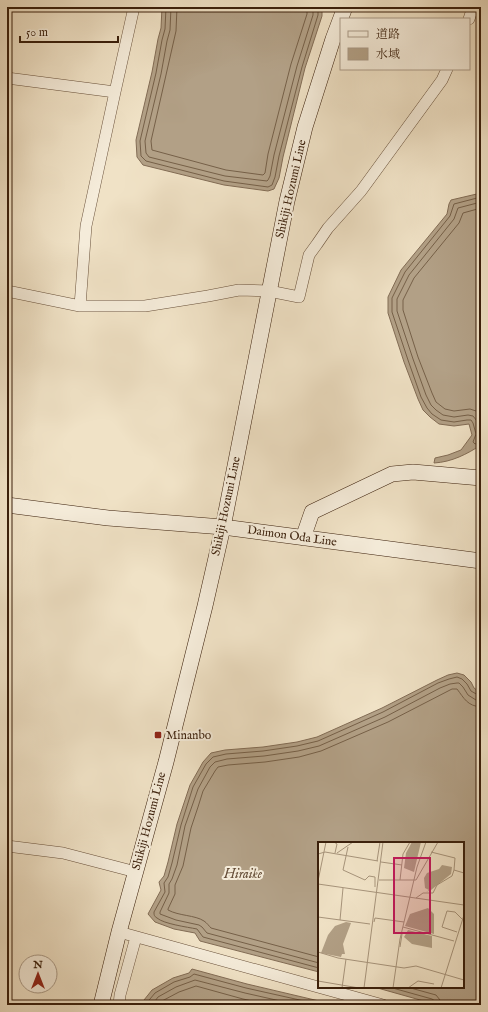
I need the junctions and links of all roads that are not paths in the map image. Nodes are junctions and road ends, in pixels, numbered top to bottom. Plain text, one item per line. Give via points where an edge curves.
1 (134, 7) edge
2 (345, 7) edge
3 (473, 7) edge
4 (341, 18) edge
5 (469, 18) edge
6 (340, 21) edge
7 (447, 70) edge
8 (7, 78) edge
9 (115, 92) junction
10 (7, 291) edge
11 (269, 291) junction
12 (80, 306) junction
13 (481, 478) edge
14 (7, 505) edge
15 (223, 527) junction
16 (304, 538) junction
17 (481, 562) edge
18 (7, 846) edge
19 (136, 872) junction
20 (119, 932) junction
21 (136, 937) junction
22 (318, 987) edge
23 (321, 988) edge
24 (101, 1005) edge
25 (118, 1005) edge
26 (383, 1005) edge

1 - 9 street
2 - 4 main road, Shikiji Hozumi Line
3 - 5 street
6 - 11 main road, Shikiji Hozumi Line via 305,127
7 - 11 street via 442,80 361,191 328,228 309,255 299,298
8 - 9 street
9 - 12 street via 86,226
10 - 12 street
11 - 12 street via 239,290 145,306
11 - 15 main road, Shikiji Hozumi Line
13 - 16 main road via 413,472 392,474 312,512
14 - 15 main road, Daimon Oda Line via 108,518
15 - 16 main road, Daimon Oda Line
15 - 19 main road, Shikiji Hozumi Line via 166,762
16 - 17 main road, Daimon Oda Line
18 - 19 street via 63,853
19 - 20 main road, Shikiji Hozumi Line
20 - 21 street
20 - 24 main road, Shikiji Hozumi Line
21 - 22 street
21 - 25 street
23 - 26 street

